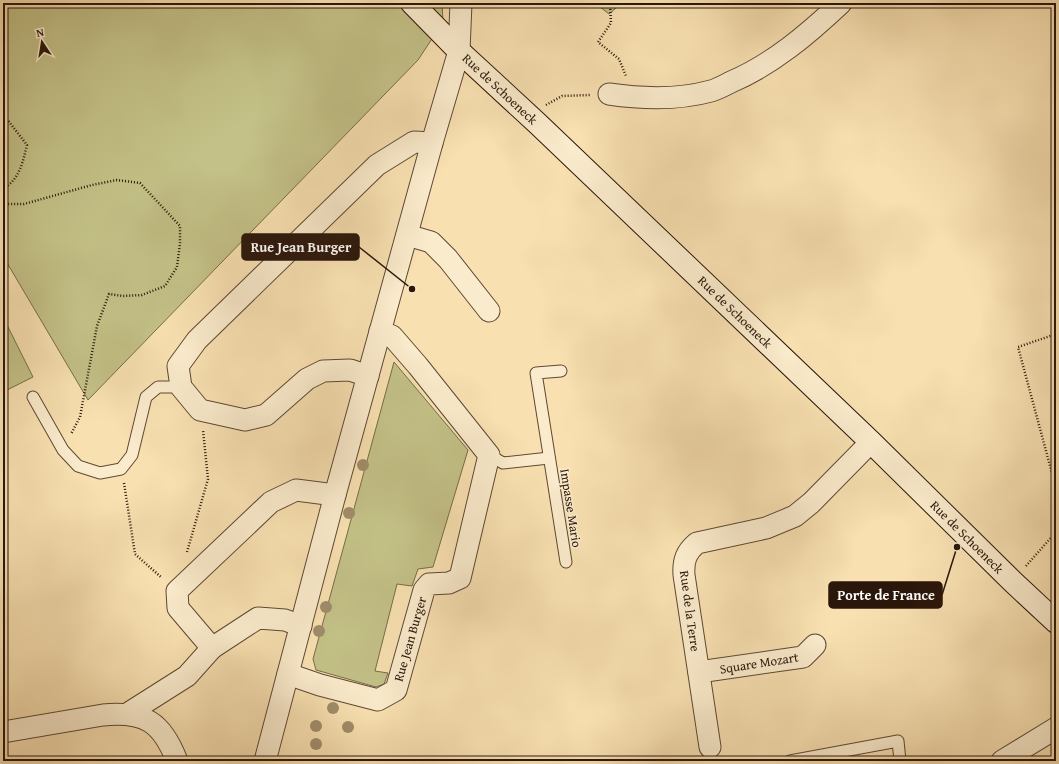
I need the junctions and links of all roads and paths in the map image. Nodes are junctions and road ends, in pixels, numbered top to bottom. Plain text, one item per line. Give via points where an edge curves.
1 (412, 3) edge
2 (460, 3) edge
3 (610, 3) edge
4 (841, 3) edge
5 (459, 51) junction
6 (609, 94) joint
7 (635, 98) junction
8 (3, 114) edge
9 (537, 123) junction
10 (432, 143) junction
11 (3, 189) edge
12 (3, 202) edge
13 (408, 235) junction
14 (489, 311) dead end
15 (380, 331) junction
16 (1056, 334) edge
17 (561, 370) dead end
18 (368, 376) junction
19 (181, 387) junction
20 (33, 397) dead end
21 (200, 410) junction
22 (871, 442) junction
23 (63, 450) junction
24 (488, 455) junction
25 (549, 458) junction
26 (122, 469) junction
27 (1056, 488) edge
28 (335, 495) junction
29 (1056, 532) edge
30 (187, 553) dead end
31 (566, 562) dead end
32 (1012, 581) junction
33 (176, 591) junction
34 (1056, 622) edge
35 (301, 626) junction
36 (815, 645) dead end
37 (212, 648) junction
38 (699, 672) junction
39 (288, 674) junction
40 (128, 714) junction
41 (1056, 728) edge
42 (3, 732) edge
43 (710, 747) dead end
44 (177, 761) edge
45 (265, 761) edge
46 (790, 761) edge
47 (900, 761) edge
48 (1002, 761) edge

1 - 5 main road, Rue de Schoeneck
2 - 5 street
3 - 7 path via 611,23 598,42 619,60
4 - 7 street via 788,49 745,76 712,91 673,98
5 - 9 main road, Rue de Schoeneck
5 - 10 street
6 - 7 street
6 - 9 path via 562,96 545,105
8 - 11 path via 27,145 21,168
9 - 22 main road, Rue de Schoeneck
10 - 13 street
10 - 19 street via 414,142 377,165 197,340 178,366
12 - 23 path via 24,204 117,180 140,183 180,226 177,267 165,286 142,295 109,294 97,326 80,417
13 - 14 street via 431,242 448,259
13 - 15 street
15 - 18 street
15 - 24 street via 392,336
16 - 27 path via 1018,347
17 - 25 lane, Impasse Mario via 536,373
18 - 21 street via 350,370 323,371 307,379 266,415 245,420
18 - 28 street
19 - 21 street
19 - 26 lane via 158,387 146,397 132,455
20 - 23 lane
21 - 30 path via 208,479
22 - 32 main road, Rue de Schoeneck
22 - 38 street, Rue de la Terre via 795,516 766,528 703,540 692,547 684,565
23 - 26 lane via 78,466 100,474
24 - 25 lane, Impasse Mario via 503,463
24 - 39 street, Rue Jean Burger via 460,578 449,583 429,584 424,590 396,690 378,700
25 - 31 lane, Impasse Mario
26 - 33 path via 135,554
28 - 33 street via 296,490 272,502
28 - 35 street
29 - 32 path
32 - 34 main road, Rue de Schoeneck
33 - 37 street via 178,608
35 - 37 street via 285,620 258,618
35 - 39 street
36 - 38 street, Square Mozart via 802,657
37 - 40 street via 187,676
38 - 43 street, Rue de la Terre
39 - 45 street
40 - 42 street via 103,715
40 - 44 street via 143,718 157,726 165,735
41 - 48 street
46 - 47 lane via 898,741

